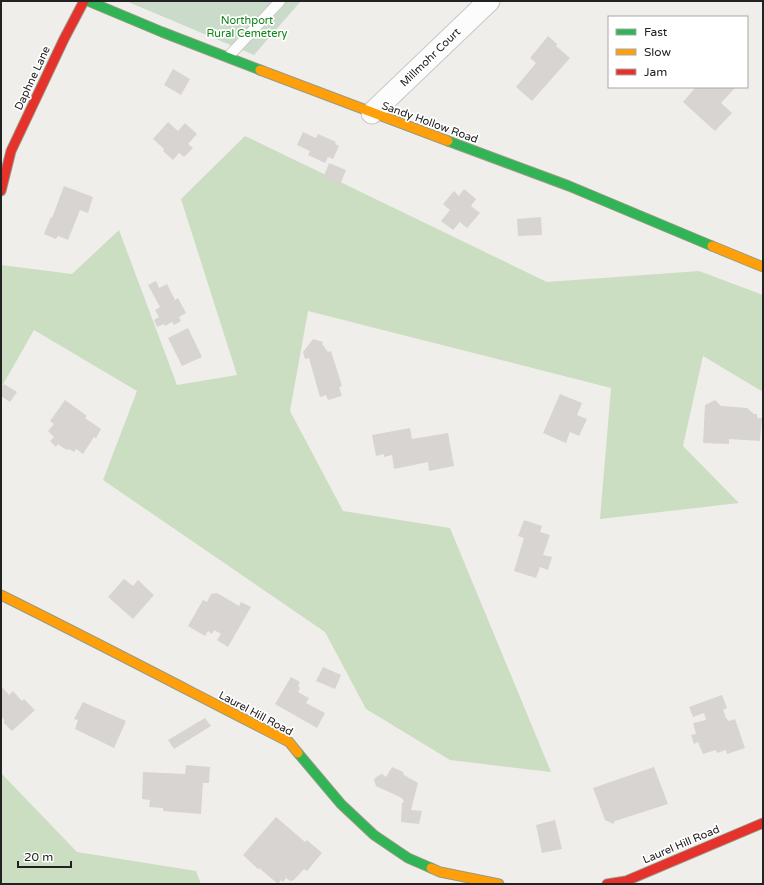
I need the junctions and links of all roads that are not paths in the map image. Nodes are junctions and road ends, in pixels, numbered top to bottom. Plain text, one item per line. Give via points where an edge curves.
1 (84, 1) edge
2 (88, 1) edge
3 (280, 1) edge
4 (489, 1) edge
5 (228, 57) junction
6 (372, 113) junction
7 (1, 191) edge
8 (763, 266) edge
9 (1, 595) edge
10 (763, 823) edge
11 (499, 884) edge
12 (607, 884) edge

1 - 7 street, Daphne Lane via 11,151
2 - 5 street, Sandy Hollow Road
3 - 5 lane
4 - 6 street, Millmohr Court
5 - 6 street, Sandy Hollow Road
6 - 8 street, Sandy Hollow Road via 569,186
9 - 11 street, Laurel Hill Road via 288,742 341,804 374,835 408,858 440,872
10 - 12 street, Laurel Hill Road via 626,881

